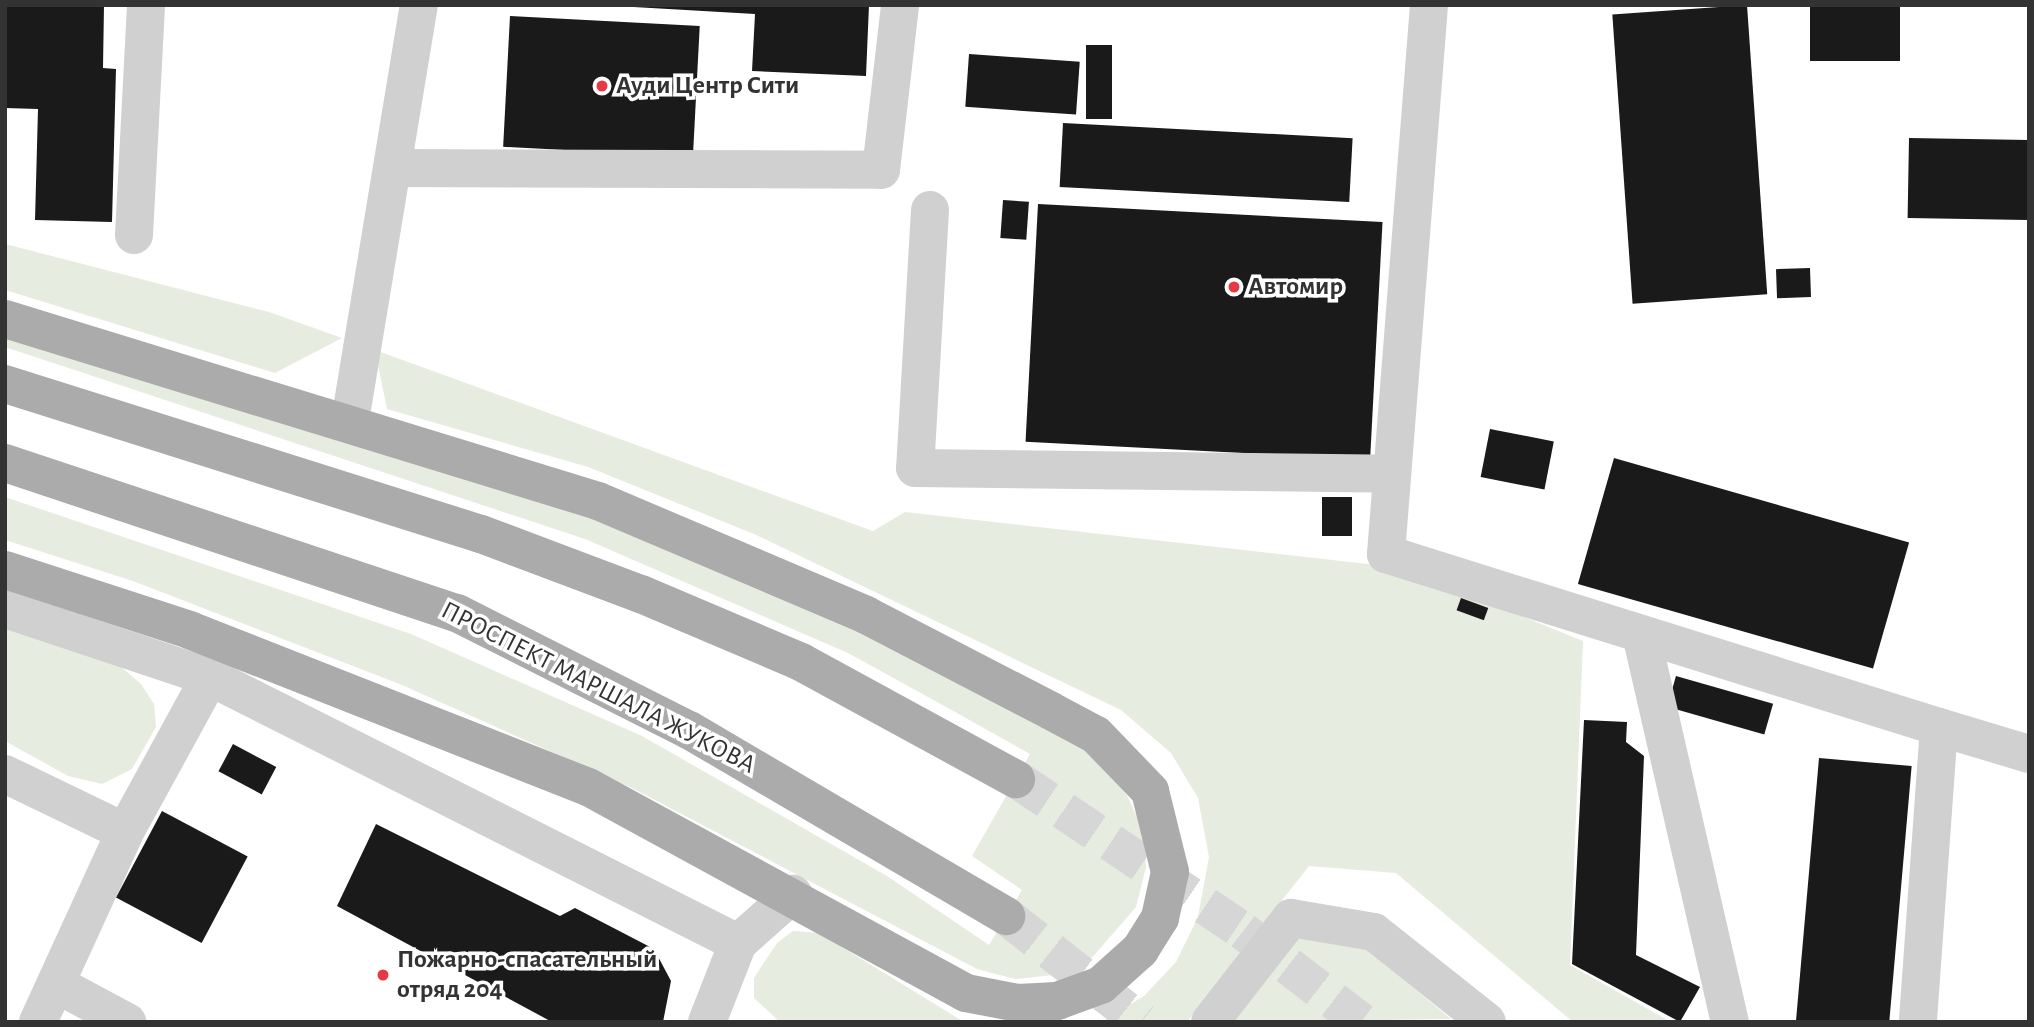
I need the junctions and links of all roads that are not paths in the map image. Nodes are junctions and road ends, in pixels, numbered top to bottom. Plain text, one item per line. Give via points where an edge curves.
1 (146, 5) edge
2 (419, 5) edge
3 (900, 5) edge
4 (1429, 5) edge
5 (392, 168) junction
6 (930, 210) dead end
7 (134, 235) dead end
8 (5, 319) edge
9 (5, 384) edge
10 (350, 421) junction
11 (5, 463) edge
12 (1392, 474) junction
13 (5, 570) edge
14 (5, 609) edge
15 (1641, 634) junction
16 (210, 677) junction
17 (1939, 727) junction
18 (2029, 754) edge
19 (5, 774) edge
20 (1016, 779) tunnel mouth
21 (125, 832) junction
22 (793, 894) junction
23 (1006, 916) tunnel mouth
24 (738, 943) junction
25 (56, 984) junction
26 (38, 1022) edge
27 (127, 1022) edge
28 (707, 1022) edge
29 (1210, 1022) edge
30 (1488, 1022) edge
31 (1730, 1022) edge
32 (1918, 1022) edge

1 - 7 street
2 - 5 street
3 - 5 street via 881,170
4 - 12 street
5 - 10 street
6 - 12 street via 915,468
8 - 10 main road
9 - 20 main road via 481,534 641,594 801,662
10 - 22 main road via 598,501 724,551 866,615 1096,734 1150,791 1170,872 1160,918 1140,950 1101,985 1058,1001 1018,1003 967,993
11 - 23 main road, ПРОСПЕКТ МАРШАЛА ЖУКОВА via 457,613 690,730
12 - 15 street via 1386,554
13 - 22 main road via 190,630 588,787
14 - 16 street
15 - 17 street
15 - 31 street
16 - 21 street
16 - 24 street
17 - 18 street
17 - 32 street
19 - 21 street
21 - 25 street
22 - 24 street
24 - 28 street
25 - 26 street
25 - 27 street
29 - 30 street via 1291,918 1374,932

